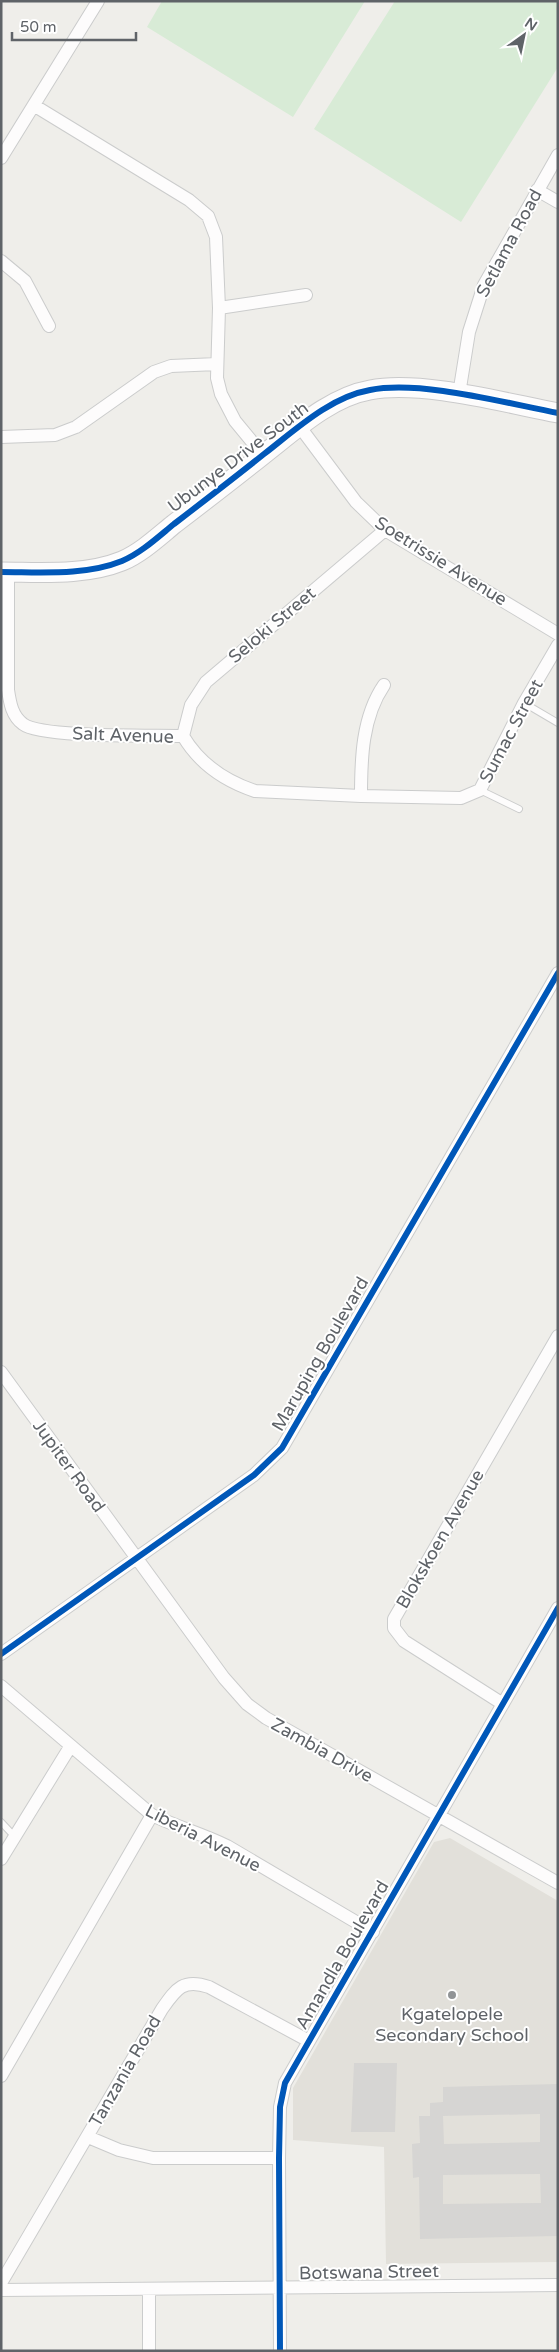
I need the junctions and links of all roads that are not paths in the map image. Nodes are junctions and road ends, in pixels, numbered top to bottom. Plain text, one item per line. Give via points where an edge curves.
1 (98, 1) edge
2 (35, 106) junction
3 (558, 155) edge
4 (1, 158) edge
5 (537, 190) junction
6 (558, 202) edge
7 (1, 261) edge
8 (306, 295) dead end
9 (219, 308) junction
10 (49, 326) dead end
11 (217, 364) junction
12 (459, 394) junction
13 (558, 413) edge
14 (300, 427) junction
15 (1, 437) edge
16 (263, 455) junction
17 (385, 530) junction
18 (4, 572) edge
19 (558, 634) edge
20 (558, 645) edge
21 (384, 685) dead end
22 (524, 703) junction
23 (558, 723) edge
24 (183, 736) junction
25 (480, 790) junction
26 (361, 796) junction
27 (519, 809) dead end
28 (558, 972) edge
29 (558, 1336) edge
30 (1, 1372) edge
31 (136, 1559) junction
32 (558, 1608) edge
33 (1, 1654) edge
34 (1, 1686) edge
35 (503, 1704) junction
36 (70, 1747) junction
37 (152, 1815) junction
38 (440, 1816) junction
39 (1, 1822) edge
40 (16, 1837) junction
41 (1, 1859) edge
42 (558, 1883) edge
43 (373, 1932) junction
44 (309, 2041) junction
45 (1, 2076) edge
46 (88, 2137) junction
47 (279, 2158) junction
48 (1, 2283) edge
49 (558, 2285) edge
50 (280, 2288) junction
51 (149, 2289) junction
52 (1, 2290) edge
53 (149, 2351) edge
54 (280, 2351) edge

1 - 2 street
2 - 4 street
2 - 9 street via 201,208 216,237
3 - 5 street, Setlama Road
5 - 6 street
5 - 12 street, Setlama Road via 484,285 469,332
7 - 10 street via 25,281
8 - 9 street
9 - 11 street
11 - 15 street via 171,366 154,372 135,382 76,427 55,435
11 - 16 street via 217,378 226,407
12 - 13 street, Ubunye Drive South
12 - 14 street, Ubunye Drive South via 404,388 370,390 340,400
14 - 16 street, Ubunye Drive South
14 - 17 street, Soetrissie Avenue via 356,502
16 - 18 street, Ubunye Drive South via 123,561 73,571
17 - 19 street, Soetrissie Avenue
17 - 24 street, Seloki Street via 206,682 190,705
18 - 24 street, Salt Avenue via 8,690 16,718 24,725 48,732
20 - 22 street, Sumac Street
21 - 26 street via 373,700 368,720
22 - 23 lane
22 - 25 street, Sumac Street
24 - 26 street, Salt Avenue via 212,770 241,787 268,793
25 - 26 street, Salt Avenue via 461,798
25 - 27 lane
28 - 31 street, Maruping Boulevard via 282,1448 265,1466
29 - 35 street, Blokskoen Avenue via 394,1619 394,1628 404,1641
30 - 31 street, Jupiter Road
31 - 33 street, Maruping Boulevard
31 - 38 street, Zambia Drive via 247,1704 266,1718
32 - 35 street, Amandla Boulevard
34 - 36 street, Liberia Avenue
35 - 38 street, Amandla Boulevard
36 - 37 street, Liberia Avenue
36 - 40 street
37 - 43 street, Liberia Avenue via 227,1846
37 - 45 street
38 - 42 street, Zambia Drive
38 - 43 street, Amandla Boulevard
39 - 40 lane
40 - 41 street
43 - 44 street, Amandla Boulevard
44 - 46 street, Tanzania Road via 209,1987 199,1983 185,1984 162,2008
44 - 47 street, Amandla Boulevard via 283,2089
46 - 47 street via 148,2158
46 - 48 street, Tanzania Road
47 - 50 street, Amandla Boulevard
49 - 50 street, Botswana Street
50 - 51 street, Botswana Street
50 - 54 street, Amandla Boulevard
51 - 52 street, Botswana Street
51 - 53 street

